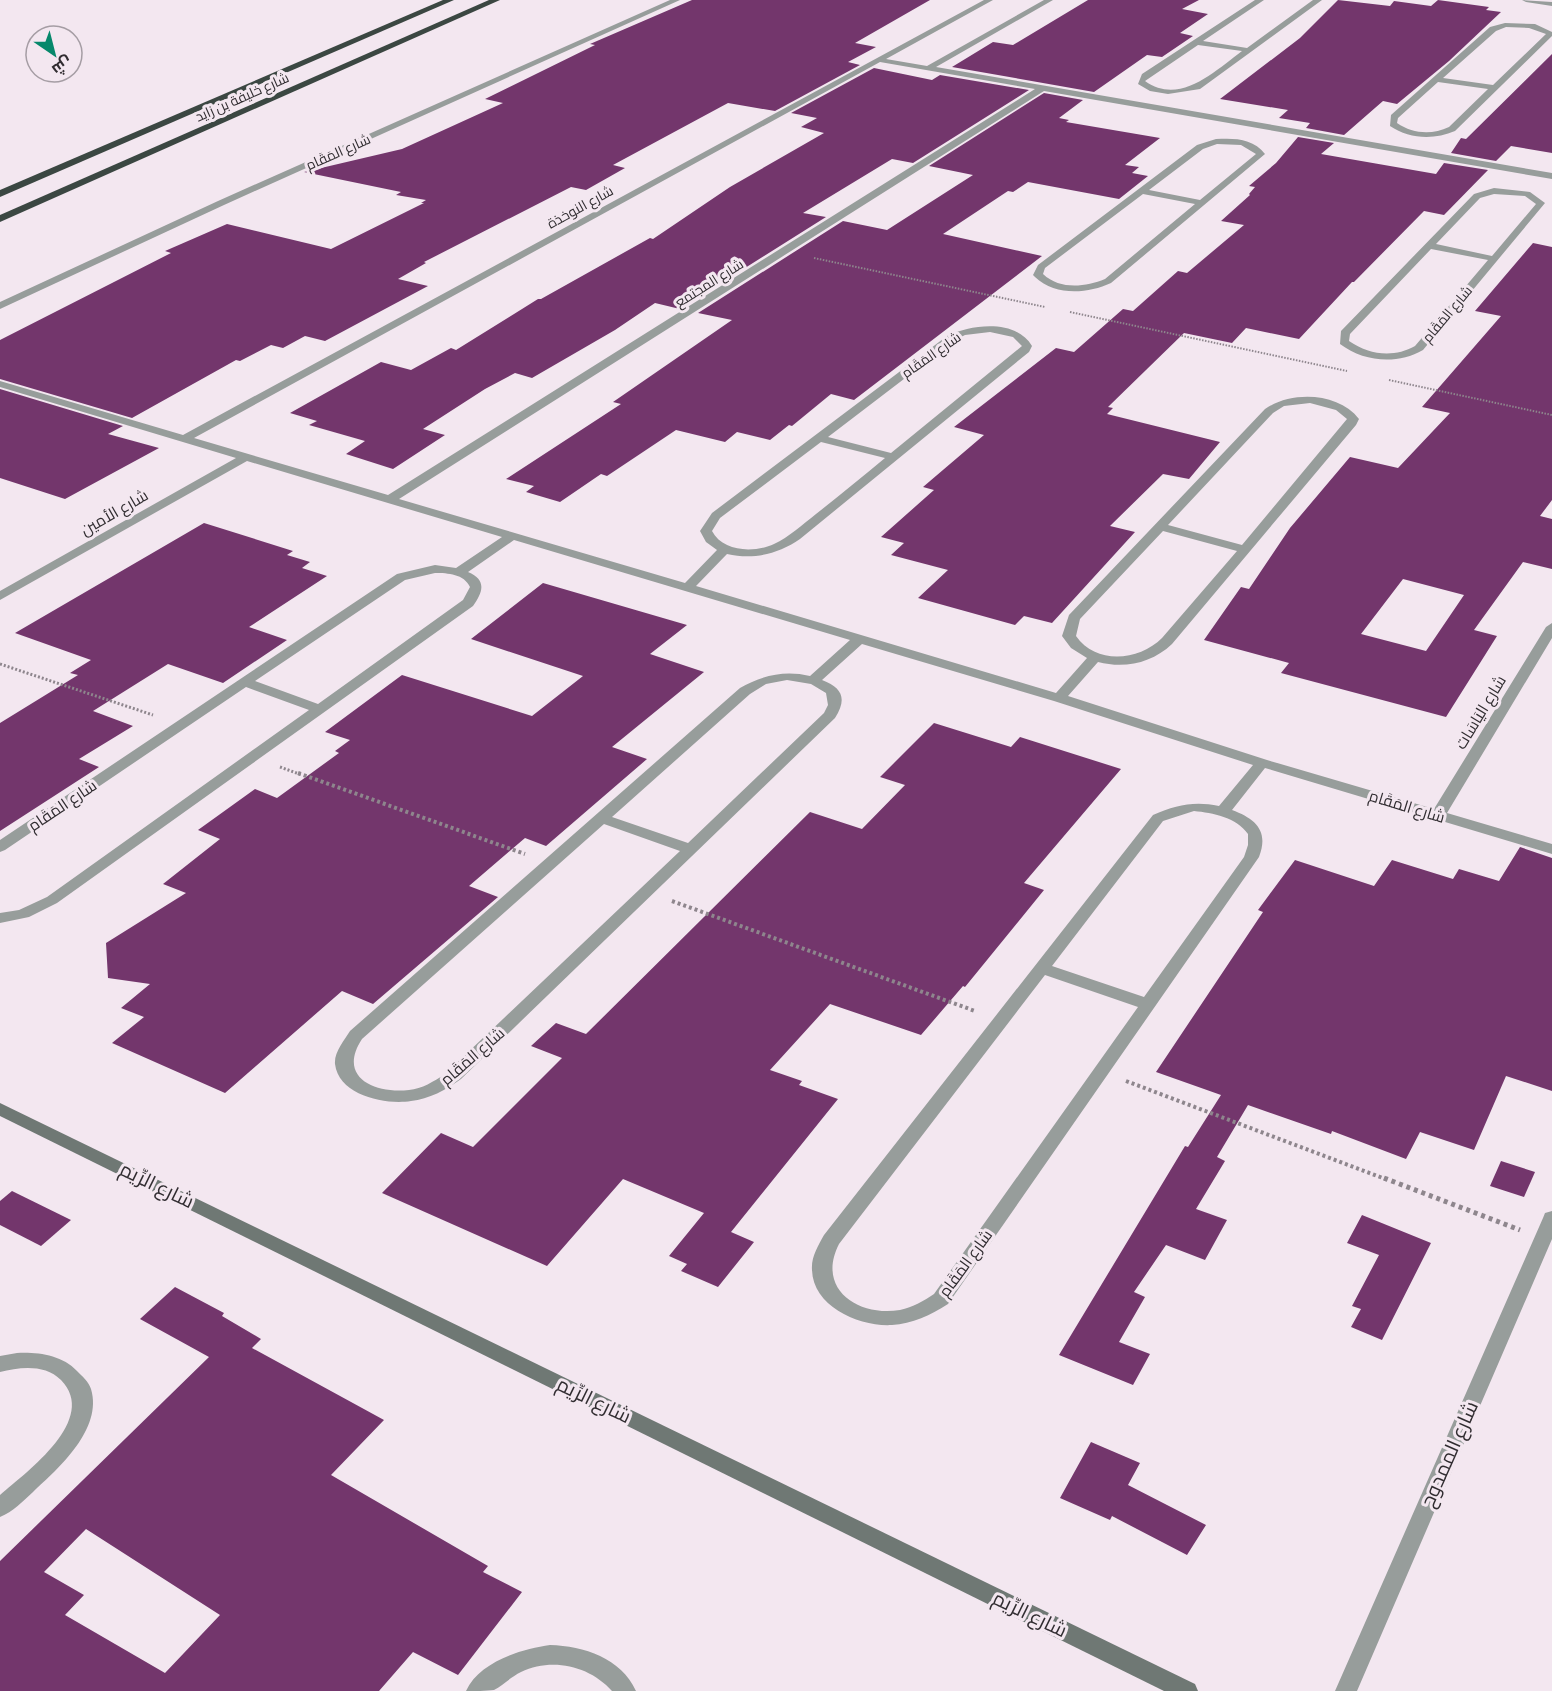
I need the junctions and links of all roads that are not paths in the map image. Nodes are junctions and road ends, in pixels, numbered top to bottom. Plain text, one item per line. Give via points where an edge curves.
1 (450, 0) edge
2 (496, 0) edge
3 (676, 0) edge
4 (989, 0) edge
5 (1049, 0) edge
6 (1260, 0) edge
7 (1318, 0) edge
8 (1526, 0) edge
9 (1552, 4) edge
10 (1196, 42) junction
11 (1248, 50) junction
12 (879, 60) junction
13 (929, 68) junction
14 (1437, 79) junction
15 (1043, 88) junction
16 (1496, 88) junction
17 (1158, 90) junction
18 (1138, 104) junction
19 (1261, 126) junction
20 (1413, 133) junction
21 (1241, 143) junction
22 (1398, 150) junction
23 (1552, 176) edge
24 (1526, 182) junction
25 (1142, 191) junction
26 (0, 194) edge
27 (1203, 202) junction
28 (0, 219) edge
29 (1429, 246) junction
30 (1495, 259) junction
31 (0, 306) edge
32 (0, 384) edge
33 (819, 438) junction
34 (184, 439) junction
35 (245, 457) junction
36 (893, 457) junction
37 (389, 500) junction
38 (1161, 527) junction
39 (510, 537) junction
40 (725, 549) junction
41 (1245, 549) junction
42 (459, 572) junction
43 (688, 587) junction
44 (0, 596) edge
45 (1552, 627) edge
46 (860, 638) junction
47 (1095, 657) junction
48 (813, 680) junction
49 (244, 682) junction
50 (1059, 698) junction
51 (320, 709) junction
52 (1262, 763) junction
53 (1223, 811) junction
54 (1438, 815) junction
55 (602, 818) junction
56 (0, 847) edge
57 (690, 849) junction
58 (1552, 849) edge
59 (0, 918) edge
60 (1042, 968) junction
61 (1148, 1004) junction
62 (0, 1109) edge
63 (1552, 1218) edge
64 (0, 1364) edge
65 (0, 1508) edge
66 (477, 1691) edge
67 (624, 1691) edge
68 (1187, 1691) edge
69 (1346, 1691) edge

1 - 26 highway, شارع خليفة بن زايد
2 - 28 highway, شارع خليفة بن زايد
3 - 31 street, شارع المَقَام
4 - 12 street, شارع النوخذة
5 - 13 street
6 - 10 street
7 - 11 street
8 - 9 street
10 - 11 street
10 - 17 street via 1142,79 1144,85
11 - 17 street via 1192,89
12 - 13 street, شارع المَقَام
12 - 34 street, شارع النوخذة
13 - 15 street, شارع المَقَام
14 - 16 street
14 - 16 street via 1495,27 1519,25 1549,32 1550,36
14 - 20 street via 1392,121 1396,128
15 - 18 street, شارع المَقَام
15 - 37 street, شارع المجتمع
16 - 20 street via 1448,132
17 - 18 street
18 - 19 street, شارع المَقَام
19 - 21 street
19 - 22 street, شارع المَقَام
20 - 22 street
21 - 25 street via 1216,142 1200,147
21 - 27 street via 1256,147 1261,154
22 - 24 street, شارع المَقَام
23 - 24 street, شارع المَقَام
24 - 29 street, شارع المَقَام via 1478,196
24 - 30 street, شارع المَقَام via 1541,203
25 - 27 street
25 - 27 street via 1041,267 1041,279 1065,287 1103,284
29 - 30 street
29 - 30 street, شارع المَقَام via 1345,333 1344,342 1365,353 1387,356 1414,351
32 - 34 street, شارع المَقَام
33 - 36 street
33 - 36 street, شارع المَقَام via 956,334 990,329 1022,339 1025,350
33 - 40 street, شارع المَقَام via 709,524 708,538
34 - 35 street, شارع المَقَام
35 - 37 street, شارع المَقَام
35 - 44 street, شارع الأمين
36 - 40 street, شارع المَقَام via 778,548 752,552
37 - 39 street, شارع المَقَام
38 - 41 street
38 - 41 street via 1275,406 1310,400 1345,411 1353,419 1350,425
38 - 47 street via 1074,618 1068,636 1073,644
39 - 42 street
39 - 43 street, شارع المَقَام
40 - 43 street
41 - 47 street via 1151,654 1125,660
42 - 49 street, شارع المَقَام via 423,570 401,577
42 - 51 street via 475,582 475,596
43 - 46 street, شارع المَقَام
45 - 54 street, شارع اليَاسَات
46 - 48 street
46 - 50 street, شارع المَقَام
47 - 50 street
48 - 55 street, شارع المَقَام via 774,678 753,685
48 - 57 street, شارع المَقَام via 832,691 836,707
49 - 51 street
49 - 56 street, شارع المَقَام
50 - 52 street, شارع المَقَام
51 - 59 street via 52,900 23,914
52 - 53 street
52 - 54 street, شارع المَقَام
53 - 60 street, شارع المَقَام via 1187,808 1158,818
53 - 61 street, شارع المَقَام via 1250,826 1257,837 1257,848
54 - 58 street, شارع المَقَام
55 - 57 street
55 - 57 street, شارع المَقَام via 357,1035 343,1057 350,1079 375,1094 391,1096 410,1096 443,1084
60 - 61 street
60 - 61 street, شارع المَقَام via 822,1253 823,1283 848,1308 887,1318 908,1316 941,1299
62 - 68 street, شارع الرِّيم
63 - 69 street, شارع الممدوح
64 - 65 street via 36,1360 58,1365 74,1377 83,1393 84,1412 60,1451
66 - 67 street via 497,1672 519,1661 565,1654 588,1660 607,1671

